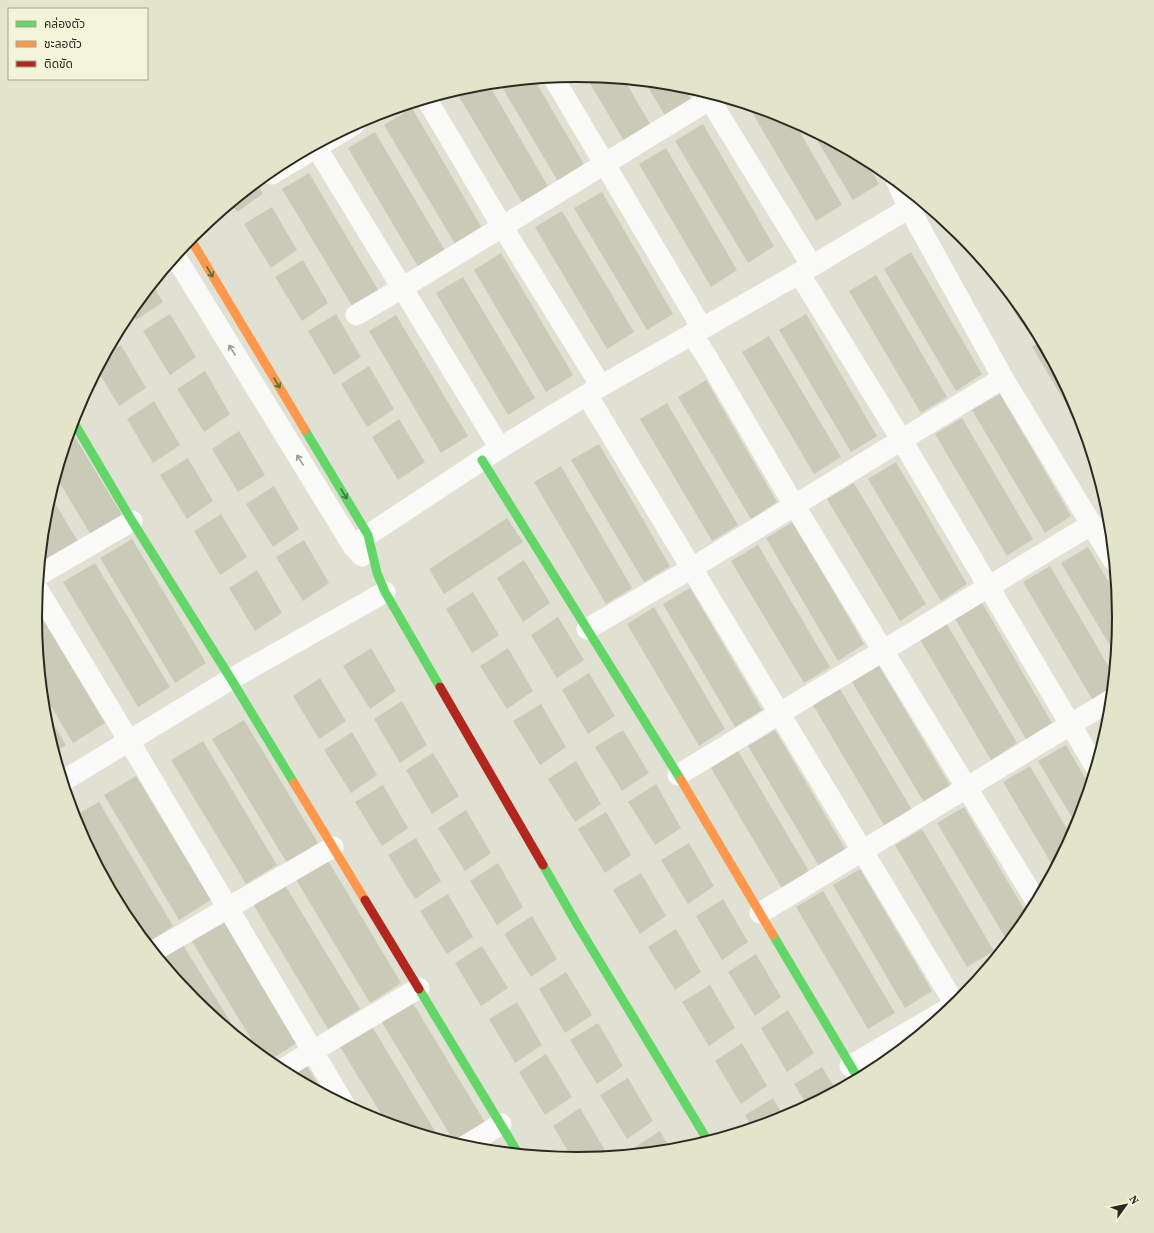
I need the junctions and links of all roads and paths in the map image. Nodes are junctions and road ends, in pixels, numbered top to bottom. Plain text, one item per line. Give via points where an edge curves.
1 (556, 83) edge
2 (706, 98) edge
3 (714, 100) edge
4 (429, 103) edge
5 (318, 149) edge
6 (604, 164) junction
7 (901, 191) edge
8 (909, 208) junction
9 (502, 226) junction
10 (193, 244) edge
11 (178, 261) edge
12 (806, 269) junction
13 (402, 288) junction
14 (356, 315) dead end
15 (697, 331) junction
16 (1003, 378) junction
17 (594, 390) junction
18 (77, 428) edge
19 (901, 439) junction
20 (500, 448) junction
21 (482, 460) junction
22 (794, 505) junction
23 (132, 521) junction
24 (1092, 524) junction
25 (361, 541) junction
26 (1107, 550) edge
27 (692, 568) junction
28 (44, 572) edge
29 (378, 573) joint
30 (988, 588) junction
31 (384, 592) junction
32 (43, 598) edge
33 (587, 629) junction
34 (884, 651) junction
35 (231, 679) junction
36 (1104, 704) edge
37 (780, 714) junction
38 (1071, 725) junction
39 (129, 742) junction
40 (1092, 761) edge
41 (678, 775) junction
42 (67, 779) edge
43 (967, 788) junction
44 (333, 847) junction
45 (863, 851) junction
46 (1033, 896) edge
47 (228, 908) junction
48 (760, 913) junction
49 (159, 949) edge
50 (419, 988) junction
51 (952, 998) edge
52 (916, 1031) edge
53 (313, 1051) junction
54 (288, 1066) edge
55 (854, 1072) edge
56 (339, 1095) edge
57 (501, 1124) junction
58 (705, 1135) edge
59 (473, 1141) edge
60 (515, 1148) edge

1 - 6 street
2 - 6 street
3 - 12 street
4 - 9 street
5 - 13 street
6 - 9 street
6 - 15 street
7 - 8 street
8 - 12 street
8 - 16 street
9 - 13 street
9 - 17 street
10 -> 25 street
25 -> 11 street
12 - 15 street
12 - 19 street
13 - 14 street
13 - 20 street
15 - 17 street
15 - 22 street via 708,359
16 - 19 street
16 - 24 street
17 - 20 street
17 - 27 street
18 - 23 street
19 - 22 street
19 - 30 street
20 - 21 street
21 - 25 street
21 - 33 street
22 - 27 street
22 - 34 street
23 - 28 street
23 - 35 street
24 - 26 street
24 - 30 street
25 - 29 street
27 - 33 street
27 - 37 street
29 - 31 street
30 - 34 street
30 - 38 street
31 - 35 street
31 - 58 street via 578,926
32 - 39 street
33 - 41 street
34 - 37 street
34 - 43 street
35 - 39 street
35 - 44 street
36 - 38 street
37 - 41 street
37 - 45 street
38 - 40 street
38 - 43 street
39 - 42 street
39 - 47 street
41 - 48 street
43 - 45 street
43 - 46 street
44 - 47 street
44 - 50 street
45 - 48 street
45 - 51 street
47 - 49 street
47 - 53 street
48 - 55 street
50 - 53 street
50 - 57 street
52 - 55 street
53 - 54 street
53 - 56 street
57 - 59 street
57 - 60 street

